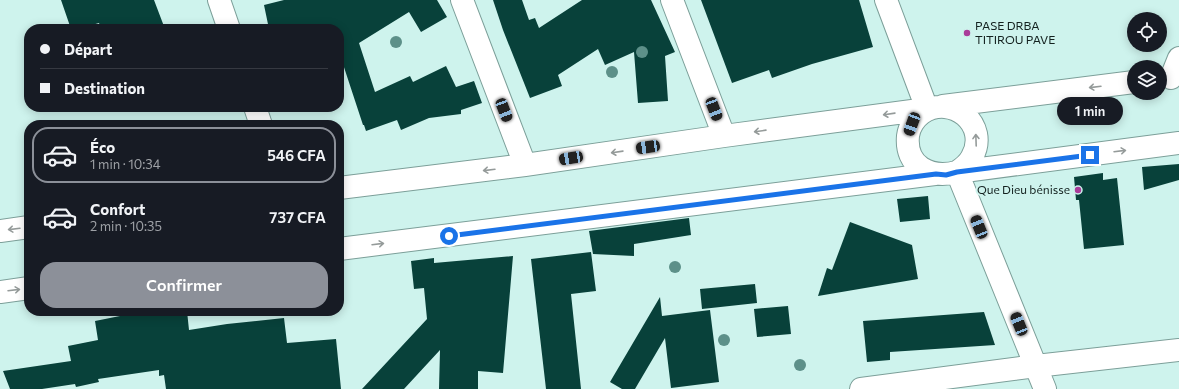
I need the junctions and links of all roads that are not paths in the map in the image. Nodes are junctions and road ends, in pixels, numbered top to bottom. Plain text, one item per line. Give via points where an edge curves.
1 (219, 0) edge
2 (462, 0) edge
3 (672, 0) edge
4 (886, 0) edge
5 (227, 24) edge
6 (1179, 58) edge
7 (1170, 78) edge
8 (1127, 83) edge
9 (933, 108) junction
10 (724, 136) junction
11 (1179, 143) edge
12 (525, 165) junction
13 (957, 172) junction
14 (936, 174) junction
15 (344, 187) edge
16 (24, 228) edge
17 (0, 231) edge
18 (344, 248) edge
19 (24, 289) edge
20 (0, 292) edge
21 (1179, 350) edge
22 (1036, 366) junction
23 (862, 389) edge
24 (1045, 389) edge

1 - 5 street
2 - 12 street
3 - 10 street
4 - 9 street
6 - 7 street
8 -> 9 street
9 -> 10 street
13 -> 9 street via 972,157 976,147 973,126 958,110 948,107
9 - 14 street via 918,115 908,134 908,145 910,155 917,164
10 -> 12 street
13 -> 11 street
12 -> 15 street
13 - 14 street
13 - 22 street
18 -> 14 street
16 -> 17 street
20 -> 19 street
21 - 22 street
22 - 23 street
22 - 24 street

